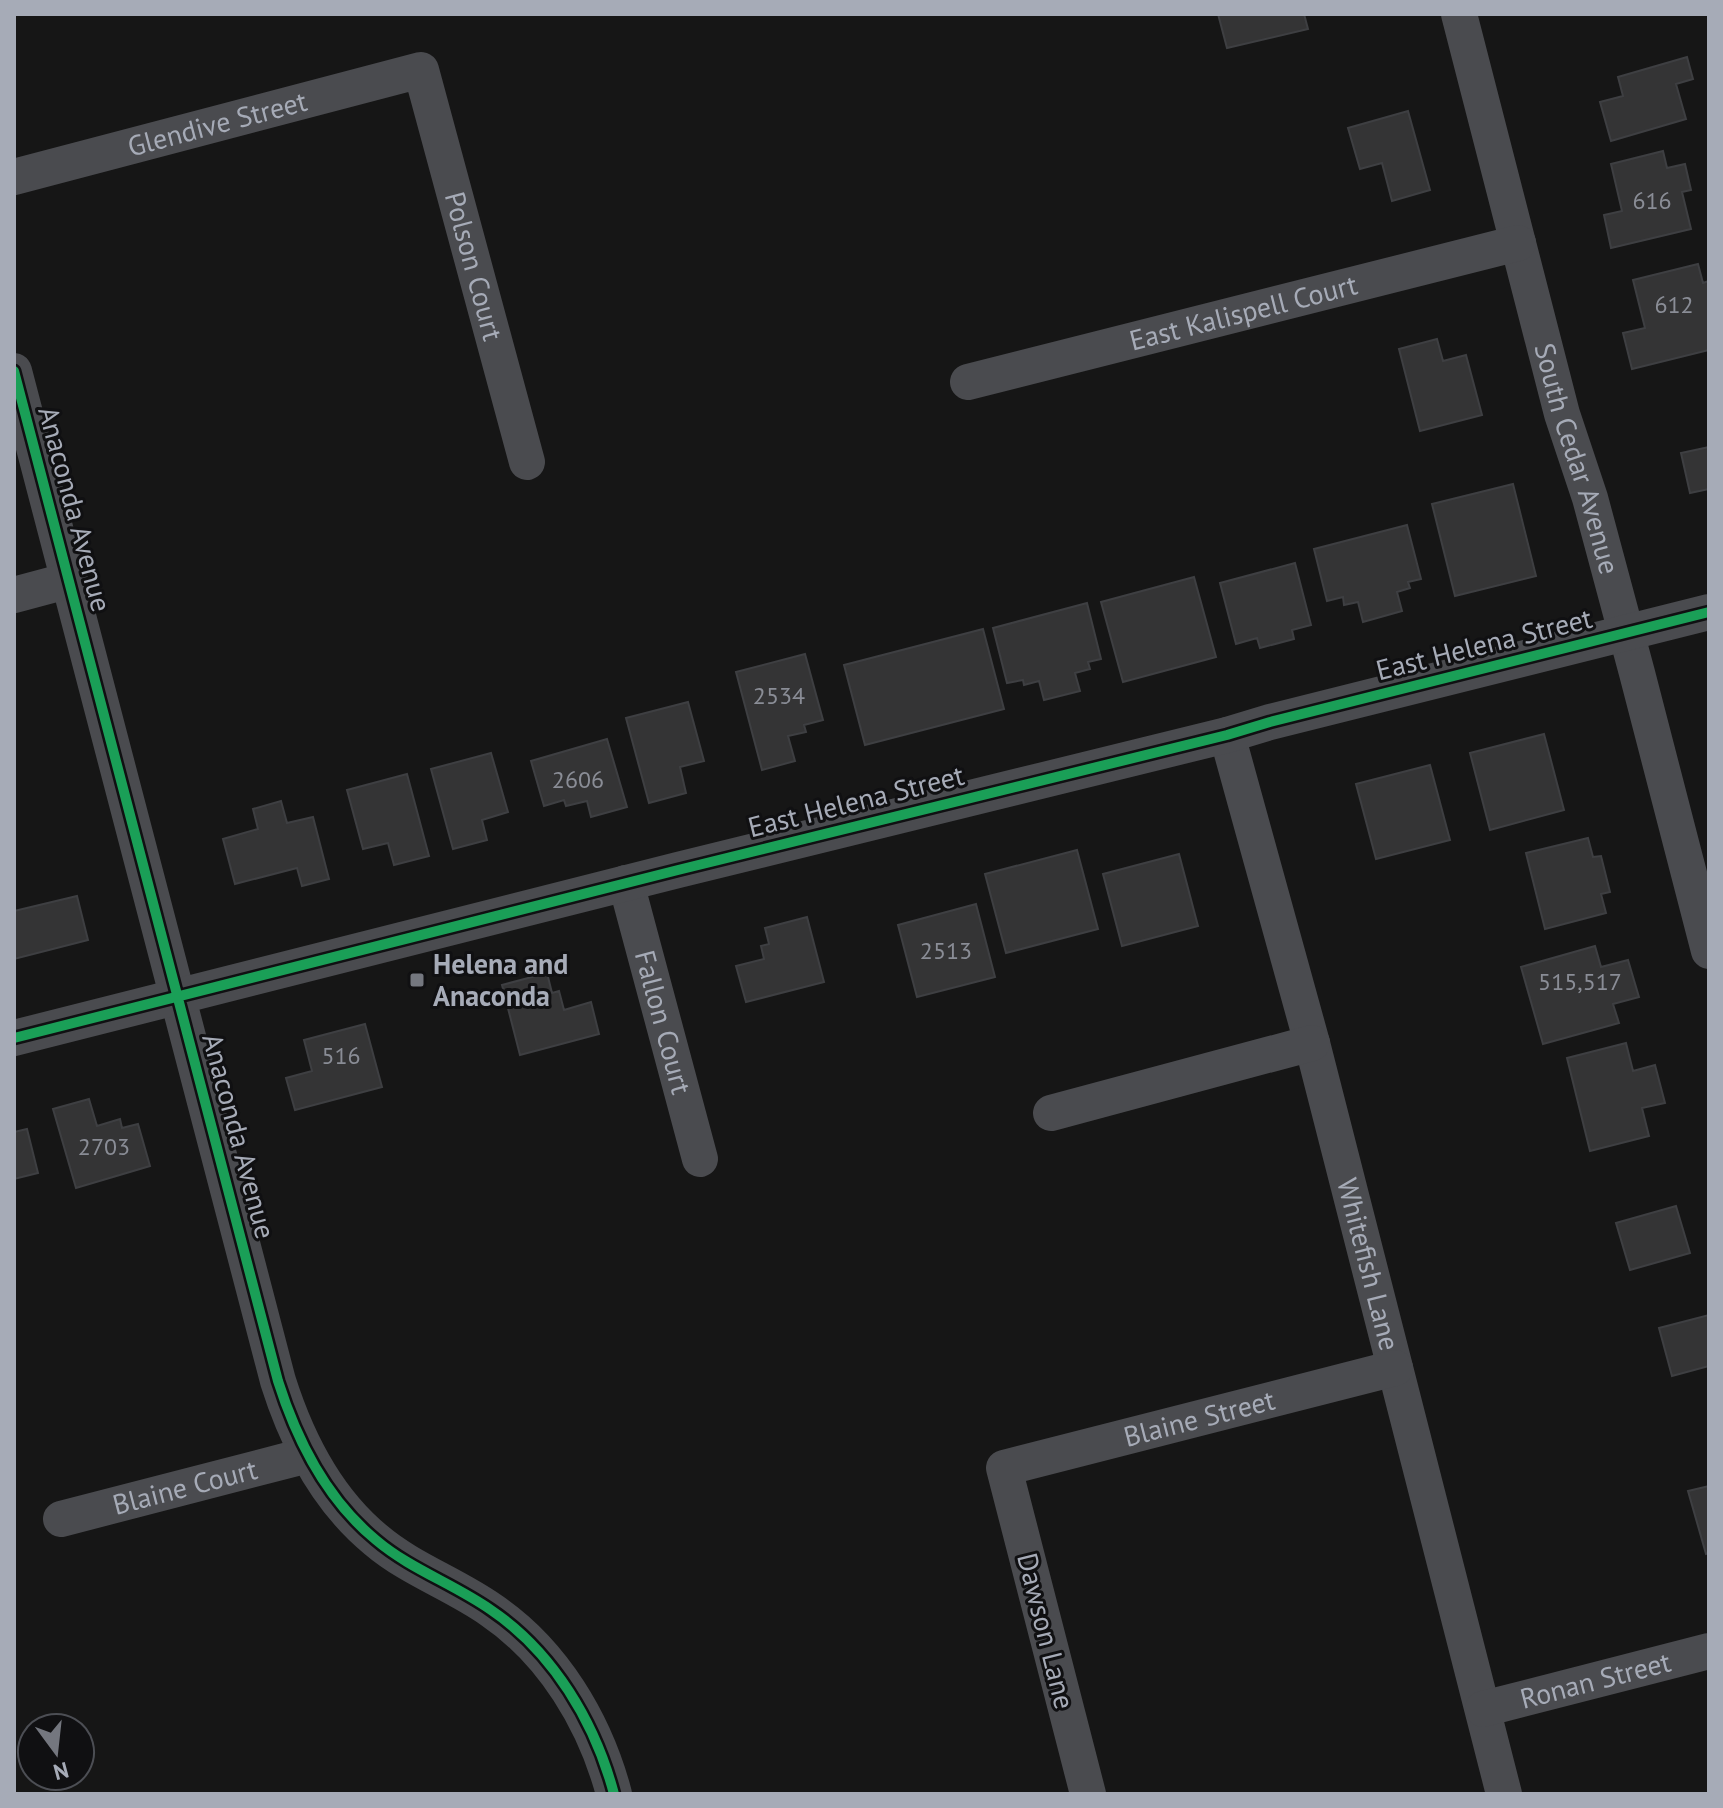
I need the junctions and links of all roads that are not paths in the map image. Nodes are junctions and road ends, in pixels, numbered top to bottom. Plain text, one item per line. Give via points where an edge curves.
1 (1459, 14) edge
2 (421, 70) joint
3 (14, 177) edge
4 (1518, 243) junction
5 (14, 371) edge
6 (968, 382) dead end
7 (527, 462) dead end
8 (70, 580) junction
9 (14, 595) edge
10 (1709, 612) edge
11 (1626, 633) junction
12 (1227, 735) junction
13 (626, 883) junction
14 (1709, 951) edge
15 (178, 997) junction
16 (14, 1038) edge
17 (1312, 1043) junction
18 (1051, 1113) dead end
19 (700, 1159) dead end
20 (1395, 1368) junction
21 (308, 1455) junction
22 (1004, 1468) joint
23 (61, 1519) dead end
24 (1709, 1651) edge
25 (1483, 1709) junction
26 (614, 1794) edge
27 (1088, 1794) edge
28 (1504, 1794) edge

1 - 4 street, South Cedar Avenue
2 - 3 street, Glendive Street
2 - 7 street, Polson Court
4 - 6 street, East Kalispell Court
4 - 11 street, South Cedar Avenue
5 - 8 street, Anaconda Avenue
8 - 9 street
8 - 15 street, Anaconda Avenue
10 - 11 street, East Helena Street
11 - 12 street, East Helena Street
11 - 14 street, South Cedar Avenue
12 - 13 street, East Helena Street
12 - 17 street, Whitefish Lane
13 - 15 street, East Helena Street
13 - 19 street, Fallon Court
15 - 16 street, East Helena Street
15 - 21 street, Anaconda Avenue via 278,1381
17 - 18 street
17 - 20 street, Whitefish Lane
20 - 22 street, Blaine Street
20 - 25 street, Whitefish Lane
21 - 23 street, Blaine Court
21 - 26 street, Anaconda Avenue via 347,1513 376,1540 491,1609 528,1639 583,1715
22 - 27 street, Dawson Lane
24 - 25 street, Ronan Street
25 - 28 street, Whitefish Lane

